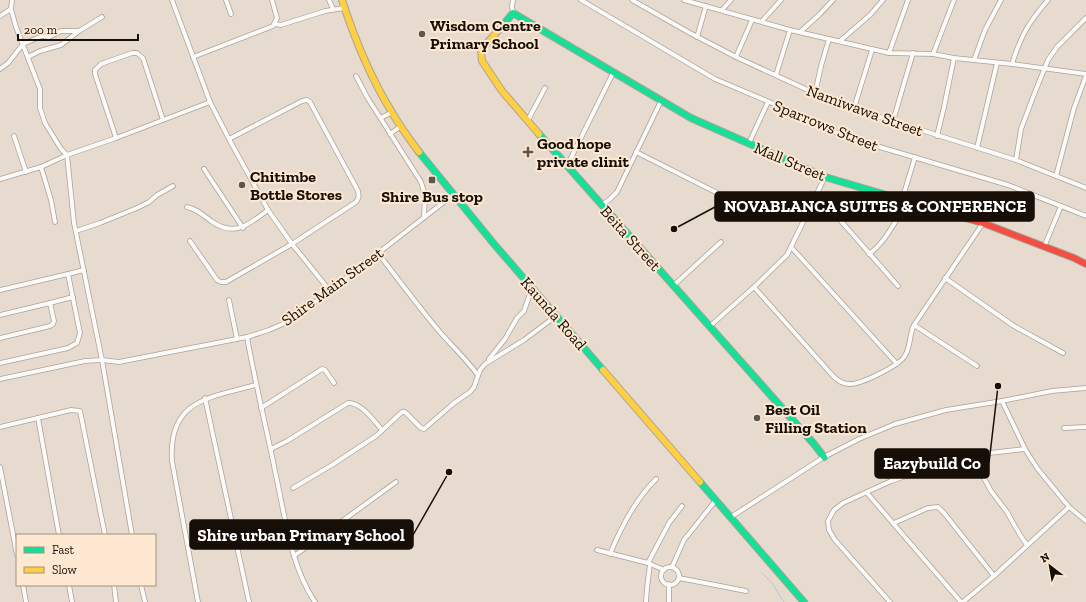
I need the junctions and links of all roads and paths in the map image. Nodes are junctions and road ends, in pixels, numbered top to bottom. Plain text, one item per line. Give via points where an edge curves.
1 (12, 0) edge
2 (172, 0) edge
3 (226, 0) edge
4 (272, 0) edge
5 (329, 0) edge
6 (342, 0) edge
7 (513, 0) edge
8 (581, 0) edge
9 (632, 0) edge
10 (684, 0) edge
11 (731, 0) edge
12 (782, 0) edge
13 (833, 0) edge
14 (883, 0) edge
15 (908, 0) edge
16 (954, 0) edge
17 (1001, 0) edge
18 (1048, 0) edge
19 (706, 6) junction
20 (344, 8) junction
21 (11, 9) junction
22 (333, 9) junction
23 (722, 10) junction
24 (513, 13) junction
25 (231, 14) dead end
26 (0, 16) edge
27 (102, 17) dead end
28 (1086, 18) edge
29 (752, 20) junction
30 (762, 21) junction
31 (275, 24) junction
32 (790, 30) junction
33 (79, 32) junction
34 (800, 32) junction
35 (697, 37) junction
36 (829, 39) junction
37 (840, 41) junction
38 (23, 44) junction
39 (872, 50) junction
40 (889, 53) junction
41 (913, 53) junction
42 (933, 54) junction
43 (28, 57) junction
44 (736, 57) junction
45 (193, 58) junction
46 (954, 58) junction
47 (974, 60) junction
48 (996, 63) junction
49 (1012, 64) junction
50 (1044, 68) junction
51 (0, 69) edge
52 (613, 73) junction
53 (776, 75) junction
54 (1086, 75) edge
55 (356, 76) dead end
56 (545, 88) dead end
57 (815, 94) junction
58 (661, 101) junction
59 (210, 102) junction
60 (768, 102) junction
61 (854, 108) junction
62 (392, 112) junction
63 (381, 118) junction
64 (163, 120) junction
65 (528, 120) junction
66 (893, 121) junction
67 (401, 126) junction
68 (390, 134) junction
69 (14, 136) dead end
70 (937, 136) junction
71 (116, 138) junction
72 (229, 139) junction
73 (749, 143) junction
74 (977, 148) junction
75 (636, 152) junction
76 (67, 155) junction
77 (915, 157) junction
78 (1016, 160) junction
79 (567, 166) junction
80 (41, 167) junction
81 (204, 169) dead end
82 (26, 172) junction
83 (1056, 176) junction
84 (825, 177) junction
85 (0, 179) edge
86 (173, 186) dead end
87 (1086, 188) edge
88 (453, 195) junction
89 (905, 201) junction
90 (601, 205) junction
91 (1061, 206) junction
92 (187, 207) dead end
93 (268, 210) junction
94 (1086, 216) edge
95 (424, 217) junction
96 (767, 218) dead end
97 (840, 220) dead end
98 (56, 222) dead end
99 (983, 223) junction
100 (242, 228) junction
101 (76, 231) junction
102 (190, 240) dead end
103 (721, 242) dead end
104 (292, 244) junction
105 (1044, 247) junction
106 (792, 248) junction
107 (378, 253) junction
108 (869, 254) junction
109 (1086, 264) edge
110 (84, 270) junction
111 (68, 274) junction
112 (945, 278) junction
113 (674, 285) junction
114 (898, 286) dead end
115 (754, 287) junction
116 (532, 288) junction
117 (0, 290) edge
118 (330, 291) junction
119 (73, 297) junction
120 (229, 300) dead end
121 (50, 303) junction
122 (0, 315) edge
123 (556, 316) junction
124 (914, 325) junction
125 (709, 327) junction
126 (246, 337) junction
127 (0, 338) edge
128 (236, 339) junction
129 (1063, 353) dead end
130 (102, 360) junction
131 (0, 363) edge
132 (485, 364) junction
133 (897, 364) junction
134 (977, 366) dead end
135 (478, 375) junction
136 (0, 379) edge
137 (334, 383) dead end
138 (256, 385) junction
139 (1086, 388) edge
140 (205, 398) junction
141 (1002, 401) junction
142 (261, 408) junction
143 (38, 418) junction
144 (0, 427) edge
145 (1086, 427) edge
146 (1064, 428) dead end
147 (382, 430) junction
148 (270, 449) junction
149 (1025, 449) junction
150 (972, 456) junction
151 (824, 457) junction
152 (0, 467) edge
153 (656, 479) dead end
154 (396, 482) dead end
155 (293, 488) dead end
156 (867, 493) junction
157 (716, 500) junction
158 (682, 506) dead end
159 (1068, 507) junction
160 (731, 517) junction
161 (1086, 521) edge
162 (894, 523) junction
163 (59, 534) edge
164 (105, 534) edge
165 (132, 534) edge
166 (1027, 545) junction
167 (16, 550) edge
168 (597, 550) dead end
169 (610, 554) junction
170 (294, 556) junction
171 (649, 564) junction
172 (672, 567) junction
173 (664, 570) junction
174 (994, 576) junction
175 (679, 578) junction
176 (669, 584) junction
177 (23, 586) edge
178 (68, 586) edge
179 (114, 586) edge
180 (141, 586) edge
181 (746, 591) dead end
182 (26, 602) edge
183 (72, 602) edge
184 (116, 602) edge
185 (145, 602) edge
186 (198, 602) edge
187 (249, 602) edge
188 (315, 602) edge
189 (646, 602) edge
190 (670, 602) edge
191 (804, 602) edge
192 (890, 602) edge
193 (962, 602) edge

1 - 21 street
2 - 45 street
3 - 25 street
4 - 31 street via 276,14
5 - 22 street
6 - 20 street, Kaunda Road
7 - 24 street
8 - 60 street, Sparrows Street via 715,79
9 - 35 street, Namiwawa Street
10 - 19 street
11 - 23 street
12 - 30 street
13 - 34 street
14 - 37 street
15 - 40 street
16 - 42 street
17 - 47 street via 985,30
18 - 49 street via 1025,30
19 - 23 street
19 - 35 street
20 - 22 street
20 - 62 street, Kaunda Road via 370,72
21 - 26 street
21 - 38 street
22 - 31 street via 281,25
23 - 29 street
24 - 52 street, Mall Street
24 - 65 street, Beita Street via 481,50 481,55 486,68 502,91
27 - 33 street
28 - 50 street via 1057,48
29 - 30 street
29 - 44 street
30 - 32 street
31 - 45 street
32 - 34 street
32 - 53 street
33 - 38 street via 62,31
33 - 43 street via 61,45
34 - 36 street
35 - 44 street, Namiwawa Street
36 - 37 street
36 - 57 street
37 - 39 street
38 - 43 street
38 - 51 street
39 - 40 street
39 - 61 street
40 - 41 street
41 - 42 street
41 - 66 street
42 - 46 street
43 - 76 street via 40,89 40,108 45,123
44 - 53 street, Namiwawa Street
45 - 59 street
46 - 47 street
46 - 70 street
47 - 48 street
48 - 49 street
48 - 74 street
49 - 50 street
50 - 54 street
50 - 78 street via 1021,130
52 - 58 street, Mall Street
52 - 79 street
53 - 57 street, Namiwawa Street
54 - 83 street via 1074,108
55 - 63 street
56 - 65 street
57 - 61 street, Namiwawa Street
58 - 73 street, Mall Street via 691,118
58 - 75 street
59 - 64 street
59 - 72 street
60 - 73 street
60 - 77 street, Sparrows Street via 858,141
61 - 66 street, Namiwawa Street
62 - 63 street
62 - 67 street, Kaunda Road
63 - 68 street
64 - 71 street
64 - 71 street via 140,55 132,54 101,64 95,70 95,74
65 - 79 street, Beita Street
66 - 70 street, Namiwawa Street
67 - 68 street
67 - 88 street, Kaunda Road
68 - 95 street via 421,182 425,195
69 - 82 street
70 - 74 street, Namiwawa Street
71 - 76 street
72 - 93 street
72 - 104 street via 302,102 310,102 359,195 356,202
73 - 84 street, Mall Street
74 - 78 street, Namiwawa Street
75 - 90 street via 617,192
75 - 96 street
76 - 80 street
76 - 101 street
77 - 89 street
77 - 91 street, Sparrows Street via 1008,185
78 - 83 street, Namiwawa Street
79 - 90 street, Beita Street
80 - 82 street
80 - 98 street
81 - 100 street
82 - 85 street
83 - 87 street, Namiwawa Street
84 - 89 street, Mall Street
84 - 106 street
86 - 101 street via 137,208
88 - 95 street, Shire Main Street
88 - 116 street, Kaunda Road
89 - 99 street, Mall Street
89 - 108 street via 882,241
90 - 113 street, Beita Street
91 - 94 street, Sparrows Street
91 - 105 street
92 - 100 street via 197,209 222,227
93 - 100 street
93 - 104 street
95 - 107 street, Shire Main Street
97 - 108 street
99 - 105 street, Mall Street
99 - 112 street
101 - 110 street
102 - 104 street via 217,280 222,282 234,278
103 - 113 street
104 - 118 street
105 - 109 street, Mall Street
106 - 115 street via 787,256
106 - 133 street
107 - 118 street, Shire Main Street
107 - 135 street via 437,329
108 - 114 street
110 - 111 street
110 - 130 street
111 - 117 street
111 - 119 street
112 - 124 street
112 - 129 street via 1014,326
113 - 125 street, Beita Street
115 - 125 street
115 - 133 street via 838,380 854,384
116 - 123 street, Kaunda Road
116 - 132 street via 524,311
118 - 126 street, Shire Main Street via 285,323
119 - 121 street
119 - 131 street via 80,333 77,342 68,348
120 - 128 street
121 - 122 street
121 - 127 street via 53,324
123 - 132 street
123 - 157 street, Kaunda Road
124 - 133 street via 906,355
124 - 134 street
125 - 151 street, Beita Street
126 - 128 street, Shire Main Street
126 - 138 street
128 - 130 street, Shire Main Street via 119,362
130 - 136 street, Shire Main Street via 85,361
130 - 165 street
132 - 135 street
135 - 147 street via 470,392 424,429 403,412
137 - 142 street via 322,369
138 - 140 street
138 - 142 street
139 - 141 street via 1052,391
140 - 186 street via 190,407 178,420 171,450
140 - 187 street
141 - 149 street
141 - 151 street via 946,410 895,424
142 - 148 street
143 - 144 street
143 - 163 street
143 - 164 street via 71,410 82,413
145 - 146 street
147 - 148 street via 359,406 348,403
147 - 155 street via 332,465
148 - 170 street
149 - 150 street
149 - 159 street via 1041,474
150 - 156 street via 896,479
150 - 166 street via 991,491
151 - 160 street
152 - 167 street
153 - 169 street via 638,500
154 - 170 street
156 - 162 street
156 - 192 street via 843,503 832,514 827,525 835,540
157 - 160 street, Kaunda Road
157 - 172 street via 684,540
158 - 171 street via 668,523
159 - 161 street
159 - 166 street
160 - 191 street, Kaunda Road
162 - 174 street via 928,508 938,507
162 - 193 street
166 - 174 street
168 - 169 street
169 - 171 street
170 - 188 street via 304,584
171 - 173 street
171 - 189 street
172 - 173 street
172 - 175 street via 678,570
173 - 176 street via 663,581
174 - 193 street
175 - 176 street via 676,583
175 - 181 street
176 - 190 street
177 - 182 street
178 - 183 street
179 - 184 street
180 - 185 street

